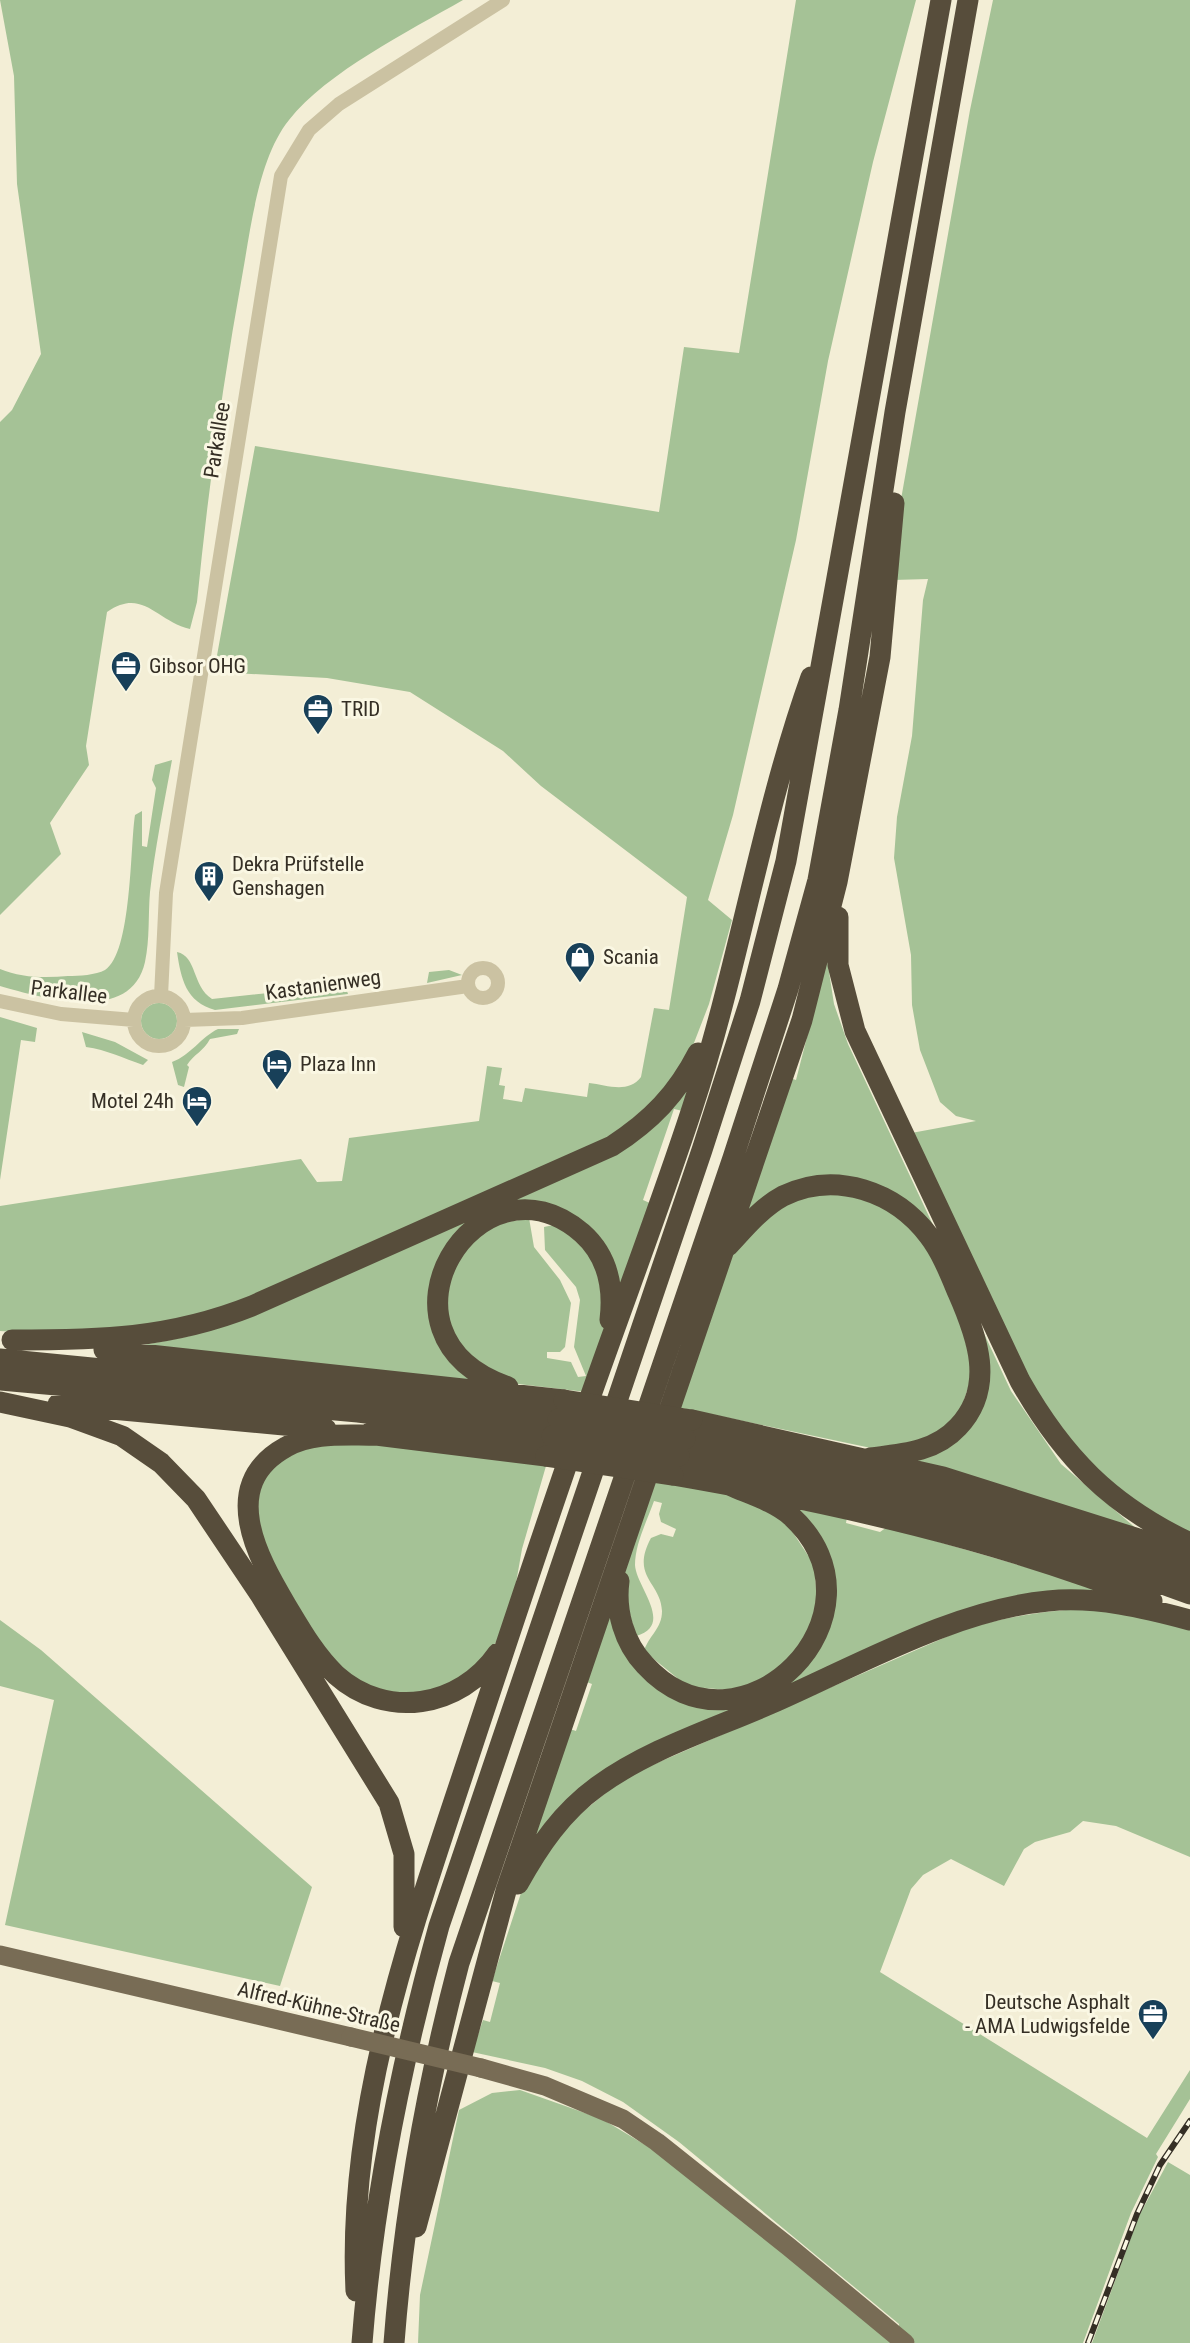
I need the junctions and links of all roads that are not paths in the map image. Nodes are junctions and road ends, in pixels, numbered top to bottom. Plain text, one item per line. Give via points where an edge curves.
1 (503, 0) edge
2 (940, 0) edge
3 (968, 0) edge
4 (895, 412) junction
5 (827, 640) junction
6 (843, 856) junction
7 (468, 986) dead end
8 (161, 996) junction
9 (0, 1001) edge
10 (723, 1001) junction
11 (134, 1020) junction
12 (184, 1020) junction
13 (724, 1250) junction
14 (6, 1339) edge
15 (0, 1359) edge
16 (0, 1380) edge
17 (538, 1397) junction
18 (0, 1400) edge
19 (584, 1413) junction
20 (555, 1427) junction
21 (380, 1435) junction
22 (682, 1448) junction
23 (870, 1458) junction
24 (647, 1479) junction
25 (729, 1485) junction
26 (1190, 1543) edge
27 (1190, 1556) edge
28 (1190, 1575) edge
29 (1190, 1594) edge
30 (518, 1610) junction
31 (1190, 1618) edge
32 (497, 1923) junction
33 (0, 1955) edge
34 (393, 1998) junction
35 (401, 2273) junction
36 (360, 2343) edge
37 (394, 2343) edge
38 (905, 2343) edge

1 - 8 street, Parkallee via 331,110 309,130 281,176 166,893
2 - 5 highway
3 - 4 highway
4 - 6 highway via 901,435 880,657
4 - 35 highway via 840,761 814,894 733,1158 460,1963 424,2110
5 - 10 highway via 797,718
5 - 36 highway via 786,861 750,1001 456,1875 416,2008 380,2186
6 - 13 highway via 803,1020
6 - 26 highway via 838,965 855,1031 999,1341 1045,1424 1079,1467 1143,1518
7 - 12 street, Kastanienweg via 242,1018
8 - 11 street, Parkallee via 139,1005
8 - 12 street via 177,1003
9 - 11 street, Parkallee via 61,1014
10 - 14 highway via 686,1077 669,1100 612,1146 252,1306 179,1331 103,1340
10 - 19 highway via 693,1106
11 - 12 street, Parkallee via 144,1041 159,1046 180,1035
13 - 23 highway via 785,1195 844,1185 888,1199 910,1214 940,1252 971,1321 981,1361 976,1396 949,1435 927,1447
13 - 24 highway
14 - 17 highway
15 - 20 highway via 359,1394
16 - 20 highway
17 - 19 highway via 482,1376 453,1351 440,1324 437,1287 443,1265 466,1233 494,1216 527,1212 562,1220 597,1248 607,1268 609,1327
17 - 20 highway
18 - 21 highway
18 - 34 highway via 99,1426 140,1447 178,1478 210,1520 389,1803 404,1854 407,1896
19 - 30 highway
20 - 21 highway
20 - 22 highway, bridge
20 - 22 highway, bridge
21 - 30 highway via 305,1438 284,1447 267,1461 250,1497 249,1525 261,1564 319,1657 355,1690 377,1699 428,1701 473,1682 498,1653
22 - 23 highway
22 - 25 highway
22 - 28 highway via 821,1466 1015,1517
22 - 29 highway via 908,1506
23 - 27 highway via 1010,1497
24 - 25 highway via 620,1576 620,1614 627,1637 640,1659 665,1682 687,1693 723,1698 757,1692 784,1678 809,1651 824,1608 825,1583 814,1545 796,1521 774,1504
24 - 32 highway
25 - 31 highway via 849,1510 991,1548 1122,1589
30 - 34 highway
31 - 32 highway via 1114,1603 1060,1600 1015,1606 979,1615 692,1738 616,1774 580,1801 548,1835
32 - 35 highway
33 - 38 main road, Alfred-Kühne-Straße, bridge via 481,2068 545,2086 623,2119
34 - 36 highway via 358,2181 354,2253
35 - 37 highway

